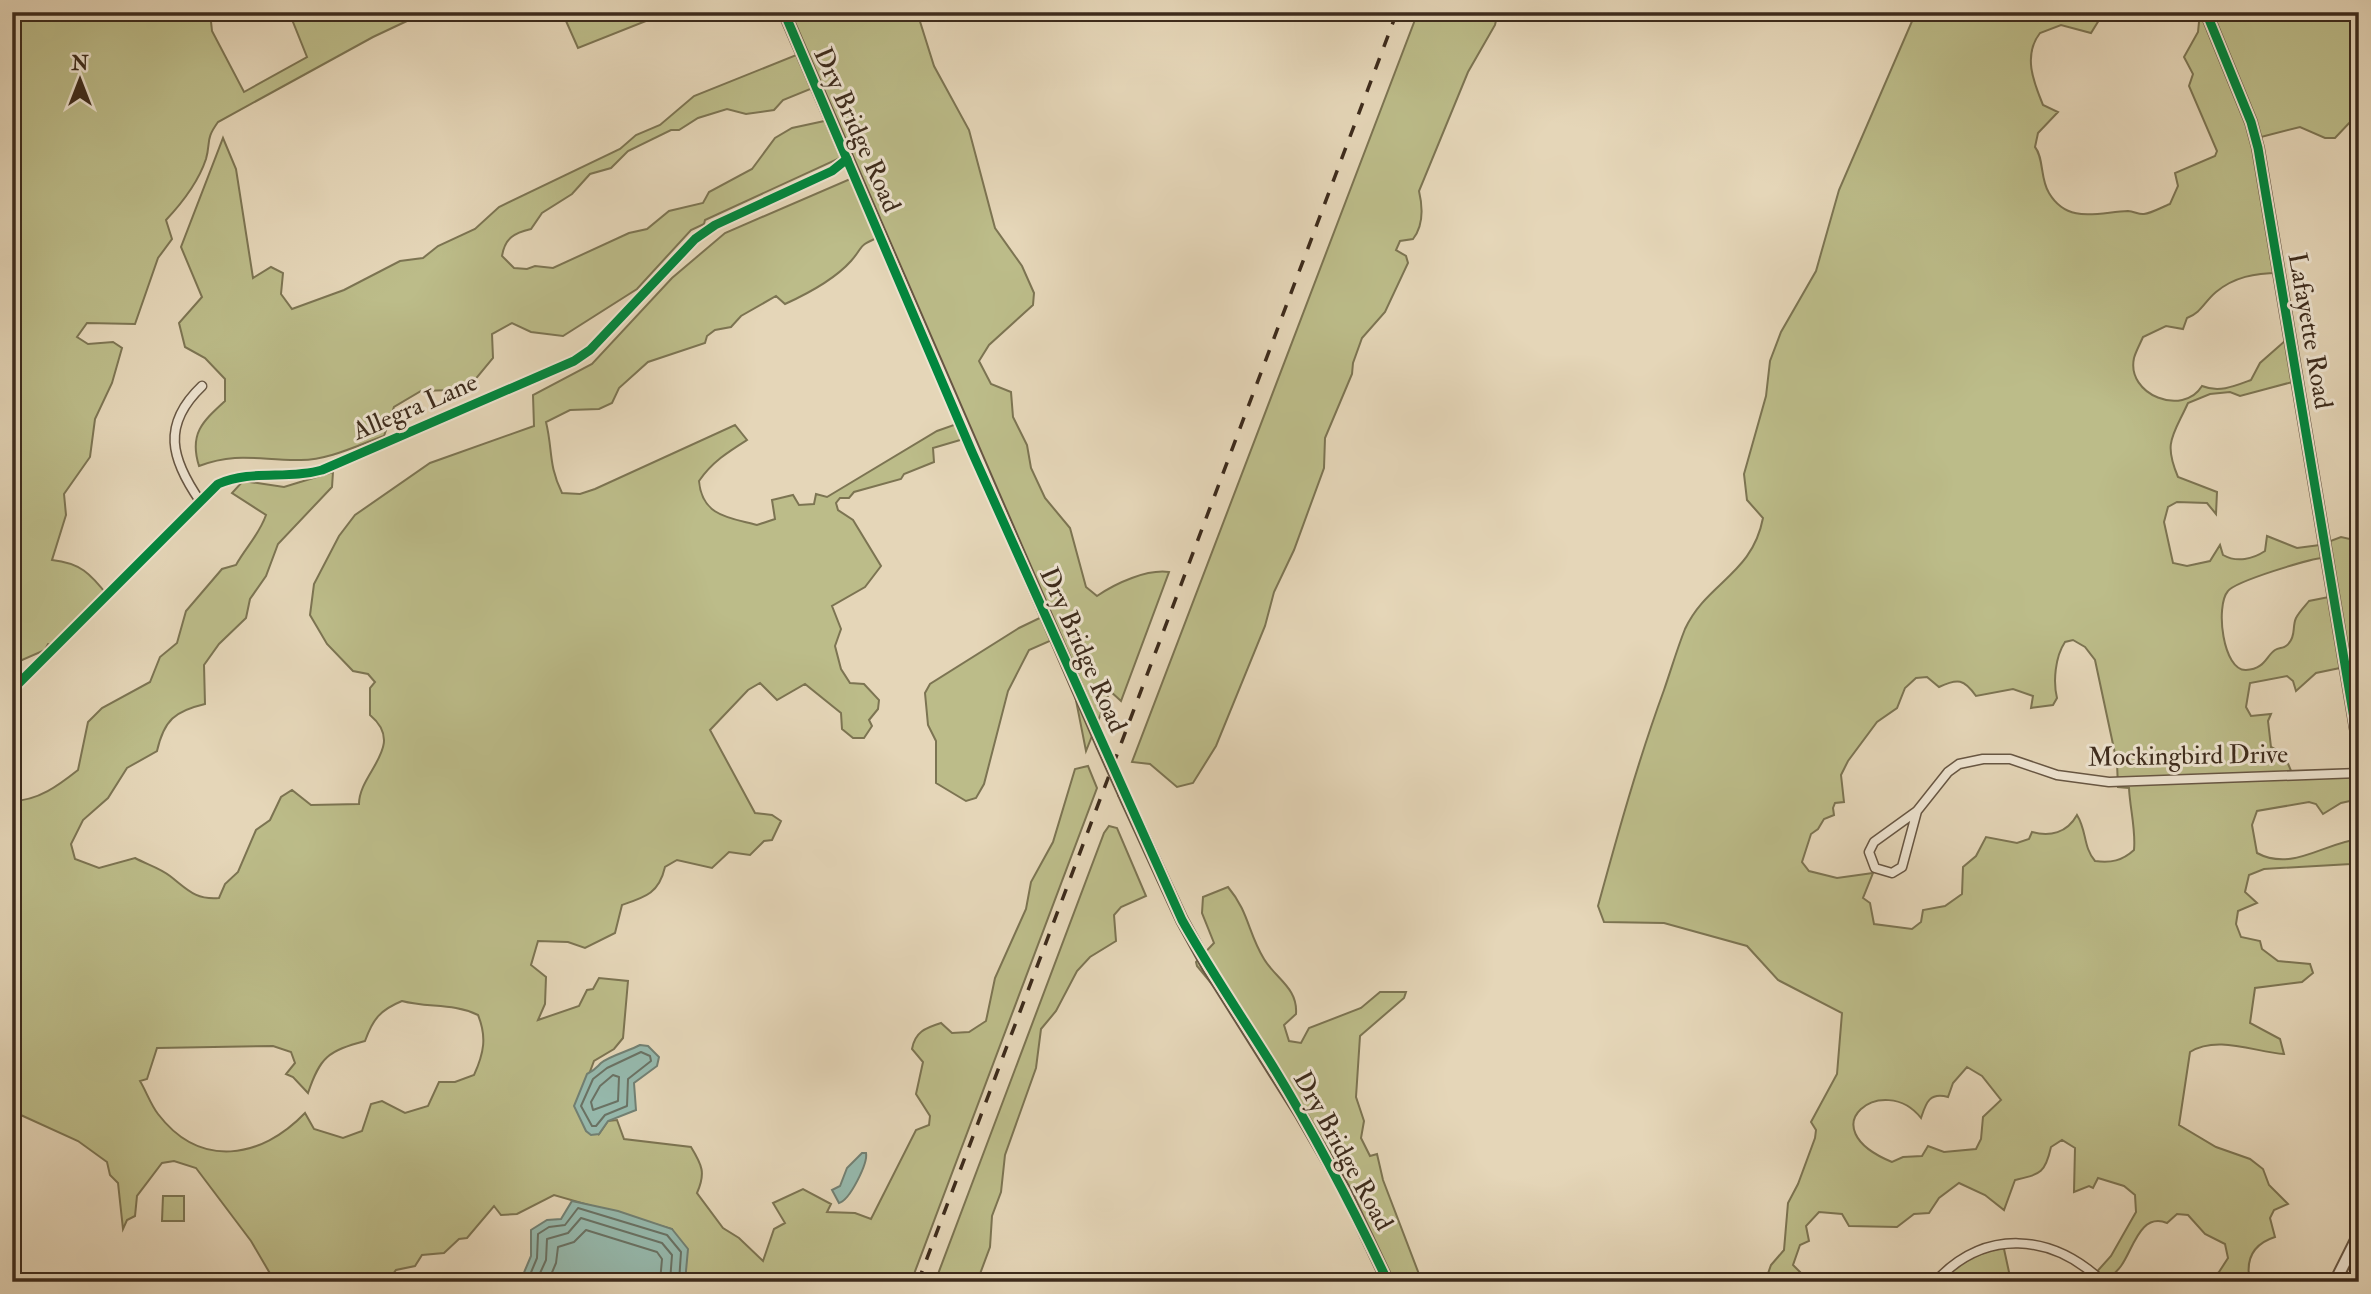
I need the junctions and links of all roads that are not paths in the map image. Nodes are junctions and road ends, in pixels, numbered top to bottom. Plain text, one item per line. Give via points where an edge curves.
1 (784, 12) edge
2 (2206, 12) edge
3 (847, 159) junction
4 (202, 386) dead end
5 (200, 501) junction
6 (12, 690) edge
7 (2359, 748) edge
8 (2359, 773) edge
9 (1917, 811) junction
10 (2359, 1234) edge
11 (1388, 1282) edge
12 (1935, 1282) edge
13 (2102, 1282) edge
14 (2335, 1282) edge

1 - 3 street, Dry Bridge Road
2 - 7 street, Lafayette Road via 2258,148
3 - 5 street, Allegra Lane via 832,172 715,225 695,239 590,350 574,360 322,470 299,477 235,476
3 - 11 street, Dry Bridge Road, bridge via 1182,920 1345,1191
4 - 5 street via 179,415 174,438 180,473
5 - 6 street, Allegra Lane
8 - 9 street, Mockingbird Drive via 2109,782 2057,775 2010,759 1983,759 1959,764 1948,772
9 - 9 street, Mockingbird Drive via 1874,842 1869,852 1875,868 1892,873 1902,867
10 - 14 street
12 - 13 street via 1953,1264 1976,1251 2015,1243 2042,1245 2067,1254

